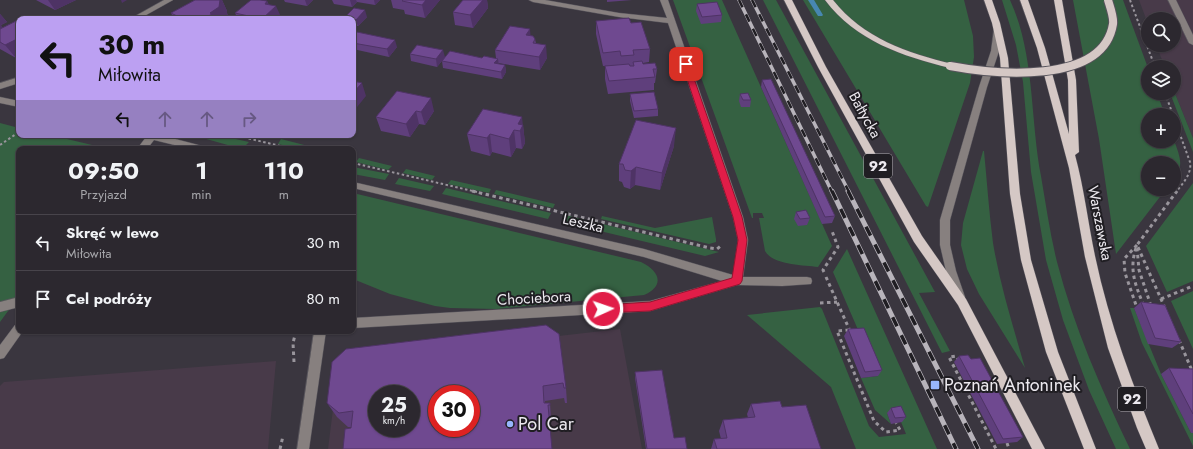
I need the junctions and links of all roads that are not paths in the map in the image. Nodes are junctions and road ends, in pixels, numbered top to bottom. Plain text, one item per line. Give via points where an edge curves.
1 (169, 0) edge
2 (533, 0) edge
3 (664, 0) edge
4 (788, 0) edge
5 (829, 0) edge
6 (988, 0) edge
7 (1024, 0) edge
8 (1058, 0) edge
9 (1108, 0) edge
10 (1172, 0) edge
11 (140, 16) edge
12 (671, 21) junction
13 (996, 23) junction
14 (1193, 43) edge
15 (16, 81) edge
16 (0, 86) edge
17 (0, 100) edge
18 (16, 103) edge
19 (161, 138) edge
20 (192, 146) edge
21 (1074, 168) junction
22 (356, 186) edge
23 (737, 281) junction
24 (807, 281) dead end
25 (962, 302) junction
26 (16, 303) edge
27 (0, 307) edge
28 (356, 323) edge
29 (16, 332) edge
30 (320, 334) edge
31 (0, 354) edge
32 (303, 449) edge
33 (1040, 449) edge
34 (1090, 449) edge
35 (1153, 449) edge

1 - 11 street
2 - 12 street
3 - 12 street
4 - 25 main road, Bałtycka / 92 via 822,67 918,239
5 - 9 main road, bridge via 839,13 856,27 897,50 960,68 1014,73 1041,72 1064,67 1091,56 1110,36 1112,17
6 - 13 main road
7 - 21 main road, Warszawska via 1041,48
8 - 21 main road, 92 via 1072,80
10 - 14 street
12 - 23 street via 738,217 743,240
13 - 25 street via 998,38 995,51 946,220 944,245
13 - 34 main road via 1004,58 1015,194 1026,260 1052,352
15 - 16 street
17 - 18 street
19 - 20 street
21 - 35 main road, Warszawska / 92 via 1090,257 1105,319 1125,381
22 - 23 street, Leszka via 644,253
23 - 24 street, Leszka
23 - 28 street, Chociebora via 650,306
25 - 33 main road, 92
26 - 27 street
29 - 31 street
30 - 32 street

